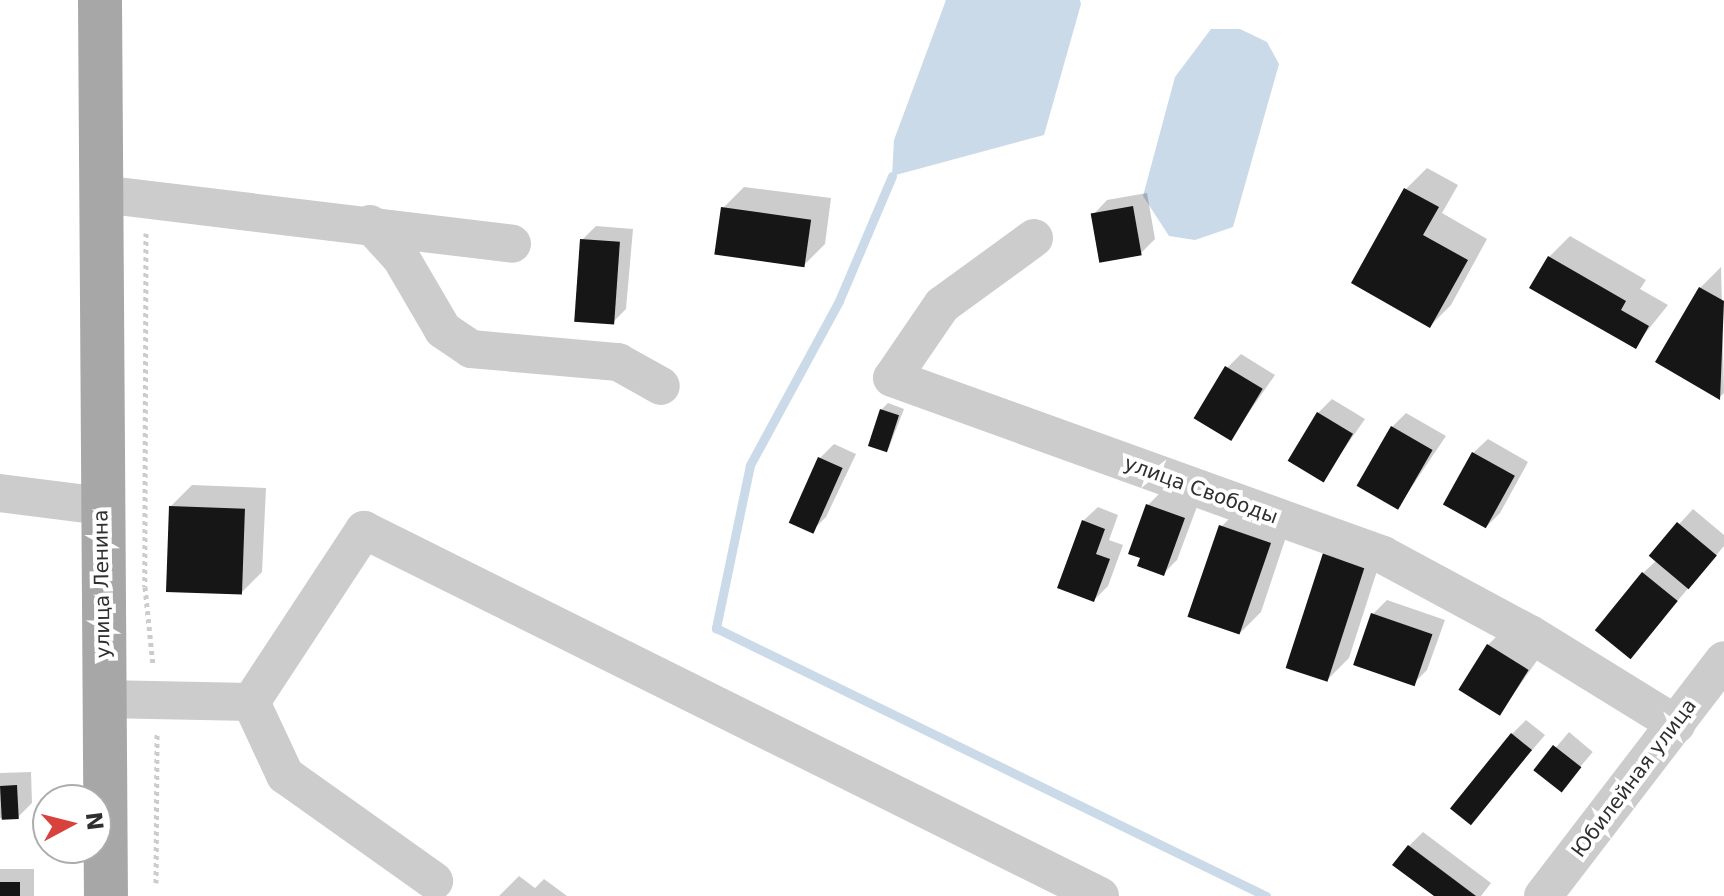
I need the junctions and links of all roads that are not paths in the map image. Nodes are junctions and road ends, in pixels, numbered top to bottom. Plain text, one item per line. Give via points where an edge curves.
1 (100, 0) edge
2 (101, 194) junction
3 (370, 224) junction
4 (1034, 238) dead end
5 (512, 244) dead end
6 (661, 386) dead end
7 (0, 493) edge
8 (101, 506) junction
9 (1724, 660) edge
10 (103, 699) junction
11 (251, 702) junction
12 (1676, 724) junction
13 (434, 881) dead end
14 (106, 896) edge
15 (1100, 896) edge
16 (1543, 896) edge

1 - 2 main road, улица Ленина
2 - 3 street
2 - 8 main road, улица Ленина
3 - 5 street
3 - 6 street via 401,258 443,330 471,349 618,362
4 - 12 street, улица Свободы via 942,305 892,378 1383,555 1530,634
7 - 8 street
8 - 10 main road, улица Ленина
9 - 12 street, Юбилейная улица
10 - 11 street
10 - 14 main road, улица Ленина
11 - 13 street via 285,775
11 - 15 street via 364,530
12 - 16 street, Юбилейная улица

